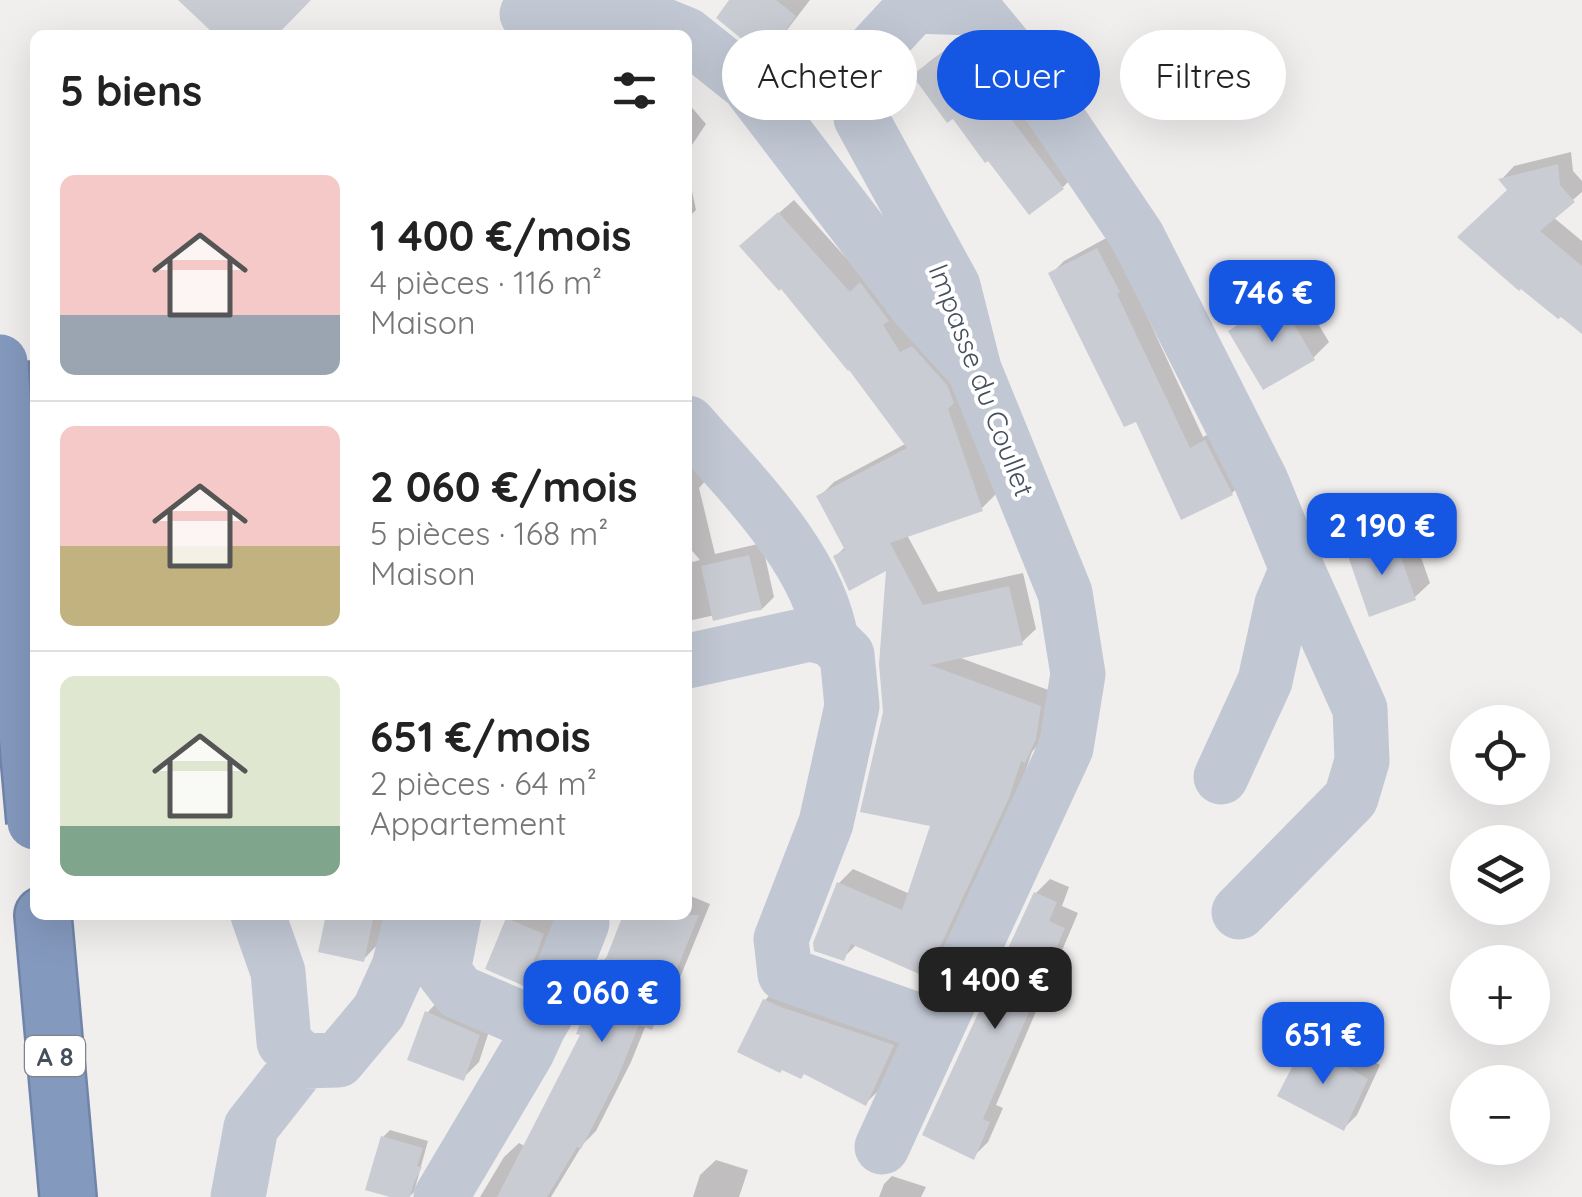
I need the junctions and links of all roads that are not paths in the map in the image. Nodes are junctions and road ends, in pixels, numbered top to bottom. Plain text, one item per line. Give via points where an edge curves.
1 (528, 14) dead end
2 (675, 30) edge
3 (692, 39) edge
4 (0, 362) edge
5 (974, 369) junction
6 (692, 428) edge
7 (0, 470) edge
8 (30, 488) edge
9 (1297, 569) junction
10 (30, 636) edge
11 (831, 639) junction
12 (692, 661) edge
13 (0, 664) edge
14 (0, 702) edge
15 (30, 728) edge
16 (30, 766) edge
17 (1221, 777) dead end
18 (1240, 912) dead end
19 (43, 920) edge
20 (260, 920) edge
21 (411, 920) edge
22 (453, 920) edge
23 (582, 924) dead end
24 (539, 1026) junction
25 (937, 1027) junction
26 (302, 1061) junction
27 (882, 1146) dead end
28 (68, 1197) edge
29 (238, 1197) edge
30 (441, 1197) edge

1 - 2 street via 633,13
3 - 5 street via 748,84 918,307
4 - 16 highway, bridge
5 - 9 street, Impasse du Coullet via 952,286 860,118 864,60 914,6 973,8 1032,80 1137,236 1261,482
5 - 25 street, Impasse du Coullet via 1065,593 1078,674 1066,748
6 - 11 street via 760,504 810,577
7 - 8 street
9 - 17 street via 1265,681
9 - 18 street, Impasse du Coullet via 1360,709 1362,761 1351,798
10 - 13 street
11 - 12 street via 810,634
11 - 25 street via 847,654 852,706 826,823 781,939 785,974
14 - 15 street
19 - 28 highway, A 8
20 - 26 street via 278,972 284,1042
21 - 26 street via 378,1011 338,1060
22 - 24 street via 443,970 460,992
23 - 24 street
24 - 30 street
25 - 27 street, Impasse du Coullet
26 - 29 street via 251,1127

